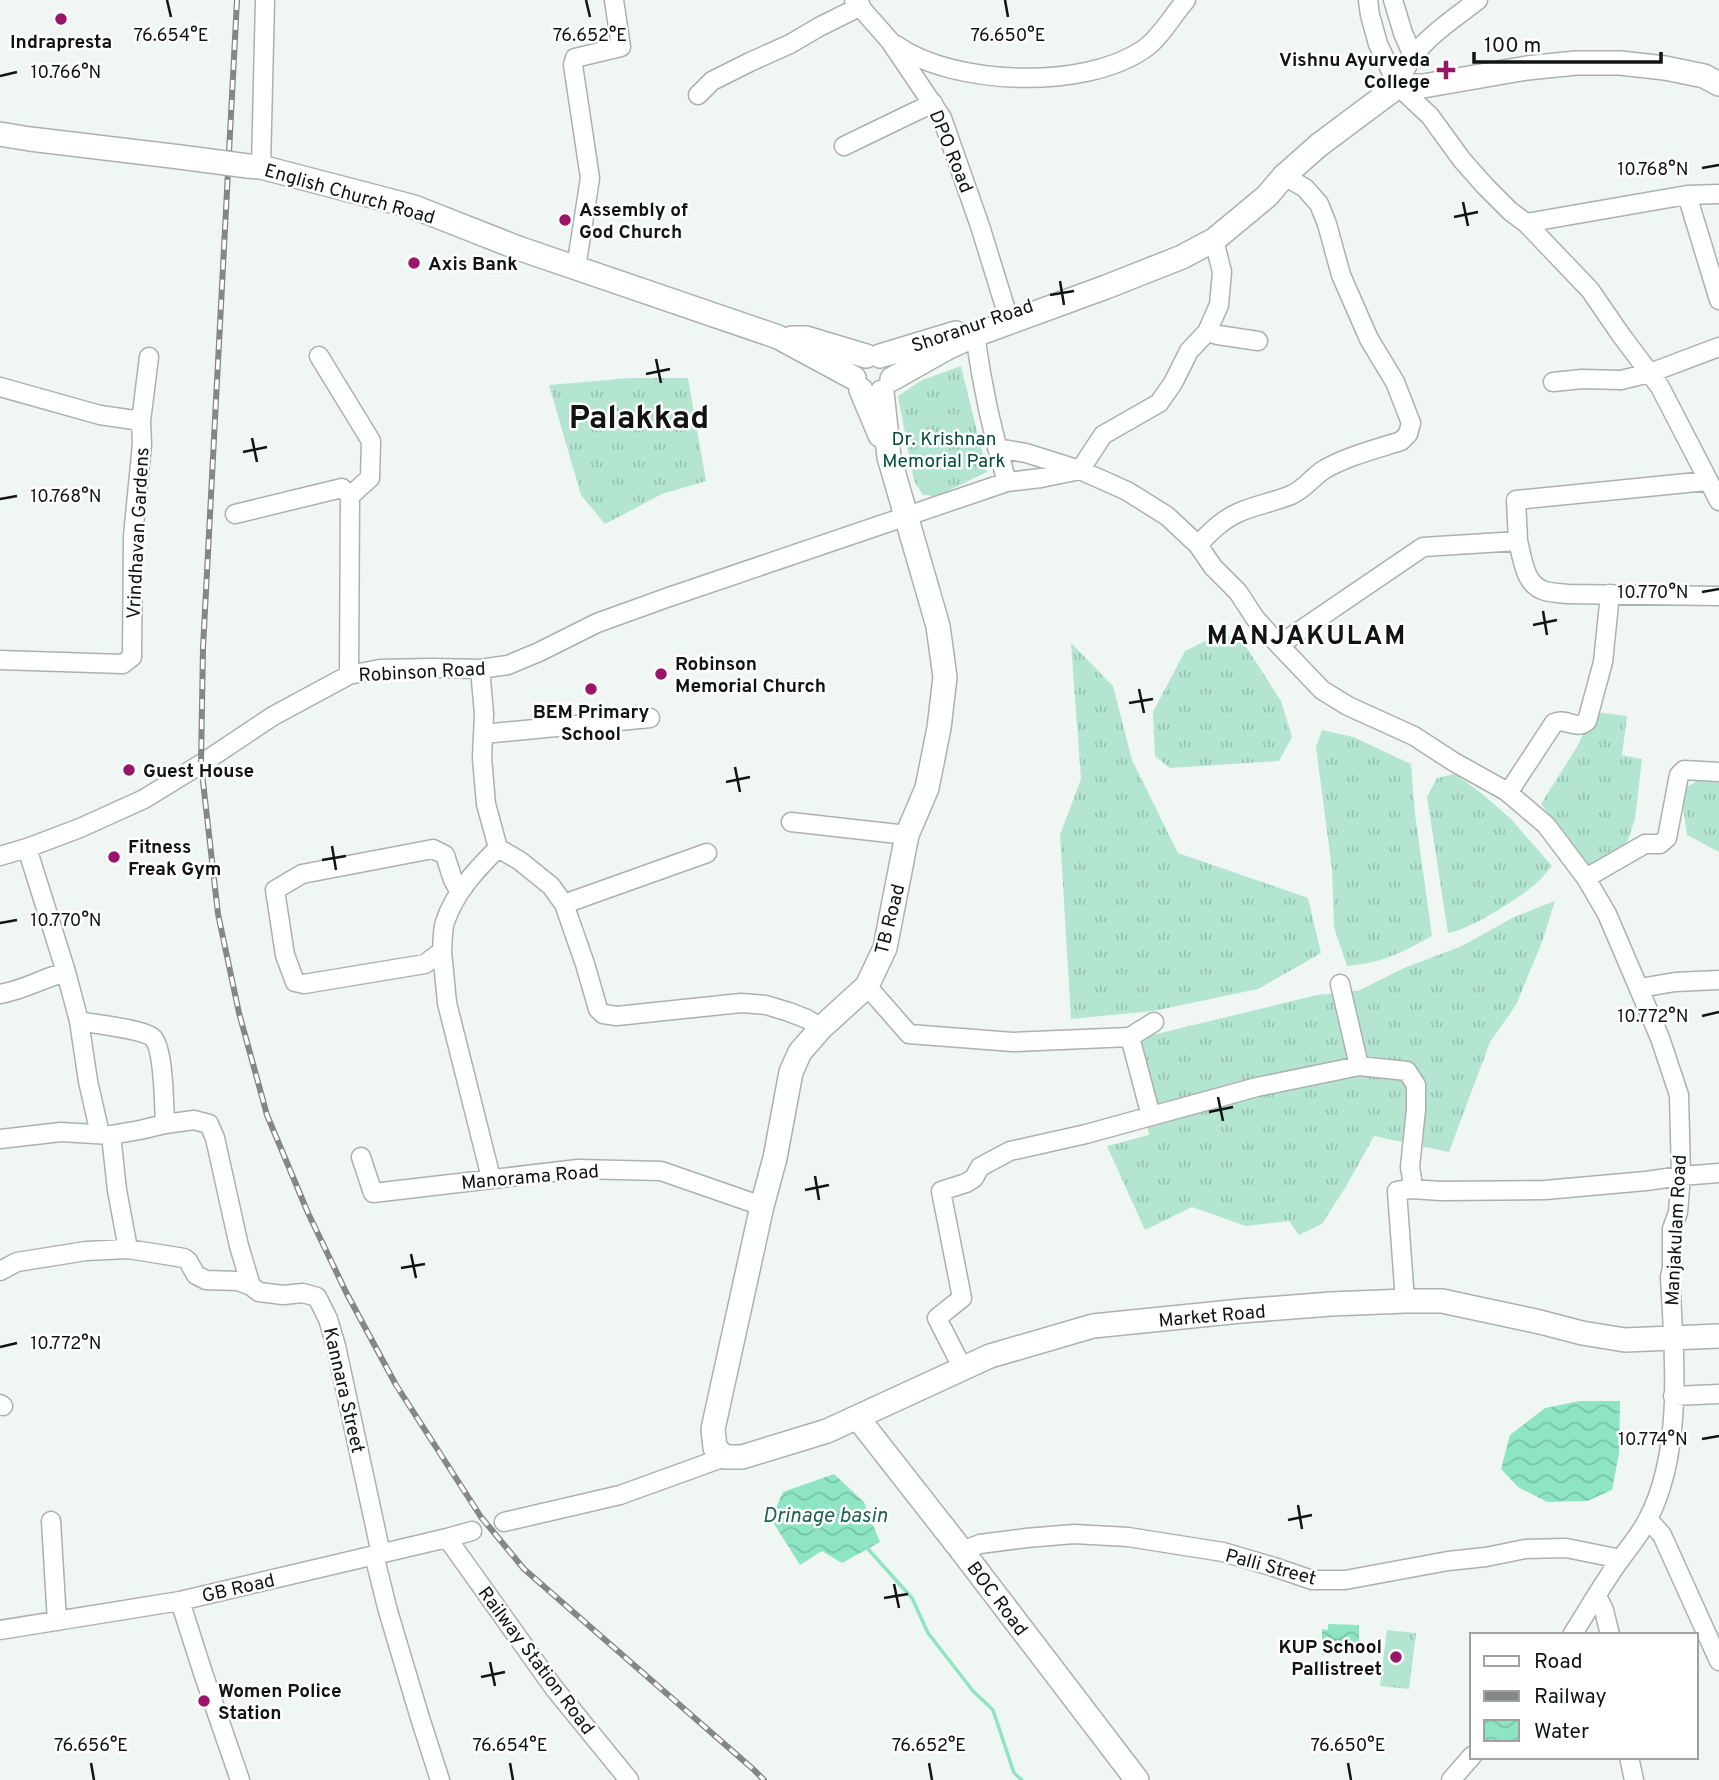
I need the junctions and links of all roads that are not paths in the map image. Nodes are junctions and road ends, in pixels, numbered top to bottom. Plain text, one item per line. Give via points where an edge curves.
1 (265, 0) edge
2 (614, 0) edge
3 (1186, 0) edge
4 (1368, 0) edge
5 (1393, 0) edge
6 (1478, 0) edge
7 (857, 3) edge
8 (890, 41) junction
9 (1409, 75) junction
10 (1719, 84) edge
11 (698, 95) dead end
12 (933, 103) junction
13 (0, 136) edge
14 (844, 146) dead end
15 (254, 167) junction
16 (1284, 176) junction
17 (1719, 194) edge
18 (1687, 195) junction
19 (1526, 223) junction
20 (1214, 240) junction
21 (576, 268) junction
22 (1719, 300) edge
23 (1009, 318) junction
24 (1207, 332) junction
25 (975, 335) junction
26 (778, 337) junction
27 (1258, 341) dead end
28 (1719, 347) edge
29 (319, 356) dead end
30 (873, 356) junction
31 (149, 357) dead end
32 (1650, 373) junction
33 (1553, 382) dead end
34 (872, 385) junction
35 (0, 387) edge
36 (141, 421) junction
37 (997, 449) junction
38 (1080, 470) junction
39 (1707, 481) junction
40 (1007, 482) junction
41 (350, 496) junction
42 (1719, 501) edge
43 (235, 514) dead end
44 (905, 515) junction
45 (1518, 541) junction
46 (1198, 545) junction
47 (1610, 594) junction
48 (1719, 596) edge
49 (1279, 645) junction
50 (0, 660) edge
51 (480, 670) junction
52 (349, 675) junction
53 (650, 718) dead end
54 (483, 734) junction
55 (1719, 772) edge
56 (1508, 793) junction
57 (791, 822) dead end
58 (907, 835) junction
59 (27, 848) junction
60 (498, 848) junction
61 (707, 853) dead end
62 (0, 856) edge
63 (1586, 878) junction
64 (460, 892) junction
65 (564, 905) junction
66 (442, 951) junction
67 (66, 971) junction
68 (1719, 980) edge
69 (1340, 984) dead end
70 (867, 986) junction
71 (1640, 988) junction
72 (0, 994) edge
73 (79, 1021) junction
74 (1154, 1022) dead end
75 (821, 1028) junction
76 (1130, 1037) junction
77 (1359, 1066) junction
78 (1151, 1116) junction
79 (165, 1124) junction
80 (105, 1134) junction
81 (0, 1139) edge
82 (361, 1157) dead end
83 (1719, 1173) edge
84 (1681, 1176) junction
85 (491, 1178) junction
86 (1411, 1189) junction
87 (762, 1206) junction
88 (128, 1249) junction
89 (0, 1271) edge
90 (251, 1286) junction
91 (1405, 1301) junction
92 (1719, 1336) edge
93 (1673, 1339) junction
94 (962, 1369) junction
95 (1719, 1394) edge
96 (1673, 1396) junction
97 (857, 1417) junction
98 (725, 1457) junction
99 (1648, 1519) junction
100 (51, 1521) dead end
101 (504, 1522) dead end
102 (472, 1531) dead end
103 (447, 1538) junction
104 (961, 1551) junction
105 (378, 1555) junction
106 (1621, 1559) junction
107 (1597, 1596) junction
108 (180, 1601) junction
109 (57, 1621) junction
110 (0, 1630) edge
111 (1573, 1633) edge
112 (1610, 1633) edge
113 (1719, 1661) edge
114 (1470, 1758) edge
115 (1629, 1759) edge
116 (240, 1780) edge
117 (440, 1780) edge
118 (629, 1780) edge
119 (1137, 1780) edge
120 (1451, 1780) edge
121 (1634, 1780) edge

1 - 15 street
2 - 21 street via 621,47 575,58 573,65 590,178
3 - 8 street via 1144,48 1121,61 1075,75 977,74 922,60
4 - 9 street via 1378,44
5 - 9 street
6 - 9 street via 1428,39
7 - 8 street, DPO Road
7 - 11 street via 790,44 712,81
8 - 12 street, DPO Road
9 - 10 main road, Shoranur Road via 1620,63 1704,76
9 - 16 main road, Shoranur Road
9 - 19 street via 1430,116 1462,160
12 - 14 street
12 - 23 street, DPO Road via 954,148
13 - 15 main road, English Church Road, bridge
15 - 21 main road, English Church Road via 414,207
16 - 20 main road, Shoranur Road
16 - 23 main road, Shoranur Road via 1211,232
16 - 46 street via 1305,188 1319,204 1341,275 1411,423 1401,441 1340,461 1292,495 1240,511
17 - 18 street
18 - 19 street
18 - 22 street
19 - 32 street via 1590,290
20 - 23 main road, Shoranur Road via 1182,257
20 - 24 street via 1222,272 1219,305
21 - 26 main road, English Church Road
23 - 25 main road, Shoranur Road
23 - 30 main road, Shoranur Road
24 - 27 street
24 - 38 street via 1189,351 1159,403 1102,435
25 - 34 main road, Shoranur Road
25 - 37 street
26 - 30 main road, English Church Road via 806,338
26 - 34 main road, English Church Road
28 - 32 street
29 - 41 street via 371,441 370,478
30 - 34 main road, Shoranur Road via 885,359 892,368
30 - 34 main road via 858,362 853,372
31 - 36 street
32 - 33 street via 1621,380
32 - 39 street
34 - 44 main road, TB Road
35 - 36 street, Vrindhavan Gardens via 100,415
36 - 50 street, Vrindhavan Gardens via 133,536 132,657 123,664
37 - 38 street, Manjakulam Road
37 - 40 street
38 - 40 street
38 - 46 street, Manjakulam Road via 1167,516
39 - 42 street
39 - 45 street via 1516,500
40 - 44 street
41 - 43 street via 342,488
41 - 52 street
44 - 51 street, Robinson Road via 597,623 508,665
44 - 58 main road, TB Road via 938,626 945,677 927,788
45 - 47 street via 1528,577 1536,587 1545,592
45 - 49 street via 1423,547
46 - 49 street, Manjakulam Road
47 - 48 street
47 - 56 street via 1603,662 1587,721 1580,726 1562,720 1554,723
49 - 56 street, Manjakulam Road via 1322,690 1414,736
51 - 52 street, Robinson Road via 380,669
51 - 54 street
52 - 59 street, Robinson Road via 273,716 144,799
53 - 54 street
54 - 60 street via 486,804
55 - 63 street via 1684,770 1679,775 1667,838 1660,844 1645,844
56 - 63 street, Manjakulam Road via 1546,825
57 - 58 street
58 - 70 main road, TB Road via 885,948
59 - 62 street, Robinson Road
59 - 67 street
60 - 64 street
60 - 65 street via 551,886
61 - 65 street
63 - 71 street, Manjakulam Road
64 - 66 street via 444,923
64 - 66 street via 445,855 433,849 302,874 275,890 285,955 295,982 425,964
65 - 75 street via 603,1014 617,1017 741,1003 789,1012
66 - 85 street via 447,1003
67 - 72 street
67 - 73 street
68 - 71 street
69 - 77 street
70 - 75 main road, TB Road
70 - 76 street via 909,1034 1013,1042
71 - 84 street, Manjakulam Road via 1679,1095
73 - 79 street via 153,1039 160,1051
73 - 80 street via 88,1081
74 - 76 street
75 - 87 main road, TB Road via 794,1062
76 - 78 street
77 - 78 street via 1256,1087
77 - 86 street via 1407,1070 1416,1085
78 - 94 street via 1010,1151 980,1167 966,1184 941,1191 962,1298 937,1318
79 - 80 street
79 - 90 street via 194,1120 209,1124
80 - 81 street via 61,1132
80 - 88 street
82 - 85 street, Manorama Road via 373,1194
83 - 84 street
84 - 86 street via 1545,1190
84 - 93 street, Manjakulam Road via 1672,1229
85 - 87 street, Manorama Road via 578,1169 661,1171
86 - 91 street via 1397,1191
87 - 98 main road, TB Road via 713,1429 715,1448
88 - 89 street, Kannara Street via 16,1262
88 - 90 street, Kannara Street via 184,1258 196,1275 206,1280
90 - 105 street, Kannara Street via 259,1292 317,1297 323,1308 336,1346
91 - 93 main road, Market Road via 1442,1301 1625,1340
91 - 94 main road, Market Road via 1093,1326 990,1356
92 - 93 main road, Market Road
93 - 96 street, Manjakulam Road
94 - 97 main road, Market Road
95 - 96 street
96 - 99 street, Manjakulam Road via 1670,1447 1662,1486
97 - 98 main road, Market Road via 742,1457
97 - 104 main road, BOC Road
98 - 101 street via 620,1495
99 - 106 street, Manjakulam Road
99 - 113 street via 1661,1535
100 - 109 street
102 - 103 street, GB Road
103 - 105 street, GB Road
103 - 118 street, Railway Station Road via 554,1688
104 - 106 street, Palli Street via 1026,1538 1074,1534 1128,1537 1223,1552 1312,1580 1345,1580 1525,1549 1566,1548
104 - 119 main road, BOC Road
105 - 108 street, GB Road
105 - 117 street via 395,1635
106 - 107 street, Manjakulam Road
107 - 111 street, Manjakulam Road
107 - 112 street
108 - 109 street, GB Road
108 - 116 street
109 - 110 street, GB Road
114 - 120 street
115 - 121 street

